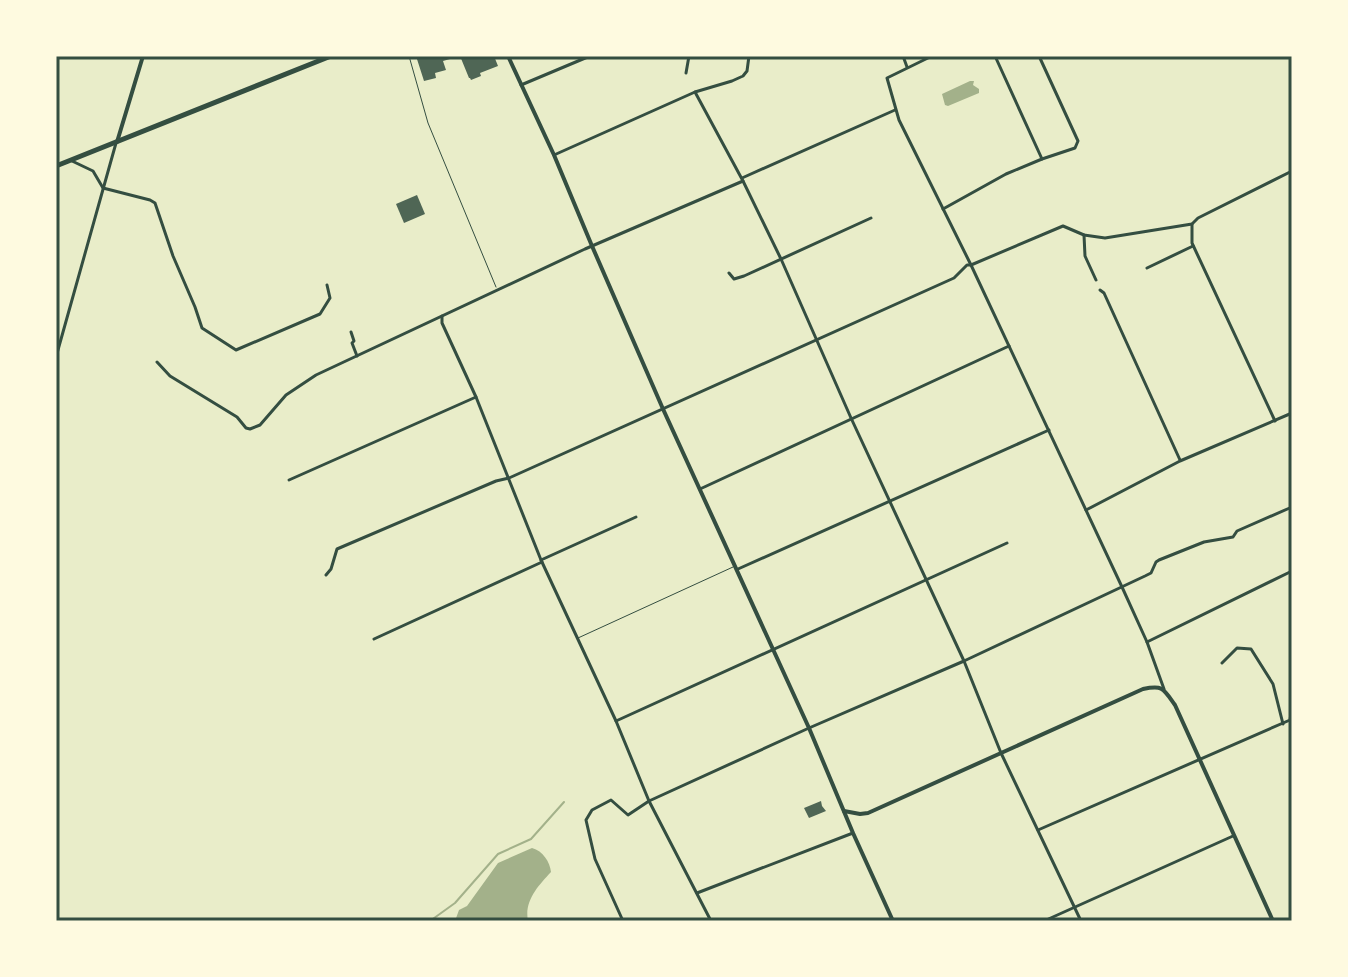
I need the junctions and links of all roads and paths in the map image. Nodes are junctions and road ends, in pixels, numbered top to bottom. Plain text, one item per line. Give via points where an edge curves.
1 (143, 56) edge
2 (331, 56) edge
3 (409, 56) edge
4 (508, 56) edge
5 (590, 56) edge
6 (689, 56) edge
7 (749, 56) edge
8 (903, 56) edge
9 (932, 56) edge
10 (995, 56) edge
11 (1039, 56) edge
12 (907, 67) junction
13 (686, 73) dead end
14 (521, 85) junction
15 (695, 92) junction
16 (895, 110) junction
17 (116, 143) junction
18 (554, 155) junction
19 (1042, 159) junction
20 (72, 161) junction
21 (56, 166) edge
22 (1292, 171) edge
23 (742, 179) junction
24 (103, 188) junction
25 (943, 209) junction
26 (871, 218) dead end
27 (1192, 224) junction
28 (1084, 235) junction
29 (592, 246) junction
30 (1193, 246) junction
31 (781, 259) junction
32 (971, 265) junction
33 (1147, 268) dead end
34 (729, 273) dead end
35 (1096, 280) dead end
36 (327, 285) dead end
37 (497, 290) junction
38 (1100, 290) dead end
39 (442, 316) junction
40 (351, 332) dead end
41 (816, 339) junction
42 (1009, 346) junction
43 (357, 356) junction
44 (56, 357) edge
45 (157, 362) dead end
46 (476, 397) junction
47 (663, 409) junction
48 (1292, 413) edge
49 (851, 418) junction
50 (1275, 421) junction
51 (1049, 430) junction
52 (1180, 461) junction
53 (509, 478) junction
54 (289, 480) dead end
55 (700, 489) junction
56 (890, 501) junction
57 (1292, 507) edge
58 (1086, 510) junction
59 (636, 517) dead end
60 (1007, 543) dead end
61 (542, 561) junction
62 (736, 568) junction
63 (1292, 571) edge
64 (326, 575) dead end
65 (926, 579) junction
66 (1122, 587) junction
67 (578, 638) junction
68 (374, 639) dead end
69 (1147, 642) junction
70 (773, 648) junction
71 (964, 661) junction
72 (1222, 663) dead end
73 (1164, 689) junction
74 (1292, 707) edge
75 (616, 721) junction
76 (1283, 724) junction
77 (809, 728) junction
78 (1001, 753) junction
79 (1199, 758) junction
80 (649, 801) junction
81 (844, 811) junction
82 (1038, 830) junction
83 (853, 833) junction
84 (1235, 835) junction
85 (697, 893) junction
86 (1075, 907) junction
87 (623, 921) edge
88 (711, 921) edge
89 (893, 921) edge
90 (1044, 921) edge
91 (1081, 921) edge
92 (1273, 921) edge

1 - 17 street
2 - 17 main road
3 - 37 lane via 428,123
4 - 14 street
5 - 14 street
6 - 13 street
7 - 15 street via 743,76
8 - 12 street
9 - 12 street
10 - 19 street
11 - 19 street via 1078,141 1075,148
12 - 16 street via 887,78
14 - 18 street
15 - 18 street
15 - 23 street
16 - 23 street
16 - 25 street
17 - 20 main road
17 - 24 street
18 - 29 street
19 - 25 street
20 - 21 main road
20 - 24 street via 93,171
22 - 27 street
23 - 29 street
23 - 31 street
24 - 36 street via 155,203 199,323 236,350 320,314 330,298
24 - 44 street
25 - 32 street
26 - 31 street
27 - 28 street via 1105,238
27 - 30 street
28 - 32 street via 1063,226
28 - 35 street via 1085,256
29 - 37 street
29 - 47 street
30 - 33 street
30 - 50 street
31 - 34 street via 734,279
31 - 41 street
32 - 41 street via 954,278
32 - 42 street
37 - 39 street
38 - 52 street
39 - 43 street
39 - 46 street
40 - 43 street
41 - 47 street
41 - 49 street
42 - 49 street
42 - 51 street
43 - 45 street via 286,395 250,429
46 - 53 street
46 - 54 street
47 - 53 street
47 - 55 street
48 - 50 street
49 - 55 street
49 - 56 street
50 - 52 street
51 - 56 street
51 - 58 street
52 - 58 street
53 - 61 street
53 - 64 street via 337,549
55 - 62 street
56 - 62 street
56 - 65 street
57 - 66 street via 1233,537 1159,560 1151,573
58 - 66 street
59 - 61 street
60 - 65 street
61 - 67 street
61 - 68 street
62 - 67 lane
62 - 70 street
63 - 69 street
65 - 70 street
65 - 71 street
66 - 69 street
66 - 71 street
67 - 75 street
69 - 73 street
70 - 75 street
70 - 77 street
71 - 77 street
71 - 78 street
72 - 76 street via 1237,648 1251,649 1273,684
73 - 78 street via 1143,689
73 - 79 street
74 - 76 street via 1290,720
75 - 80 street
76 - 79 street
77 - 80 street
77 - 81 street
78 - 81 street via 868,813
78 - 82 street
79 - 82 street
79 - 84 street
80 - 85 street
80 - 87 street via 628,815 611,800 592,810 586,820 595,859
81 - 83 street
82 - 86 street
83 - 85 street
83 - 89 street
84 - 86 street
84 - 92 street
85 - 88 street
86 - 90 street
86 - 91 street

